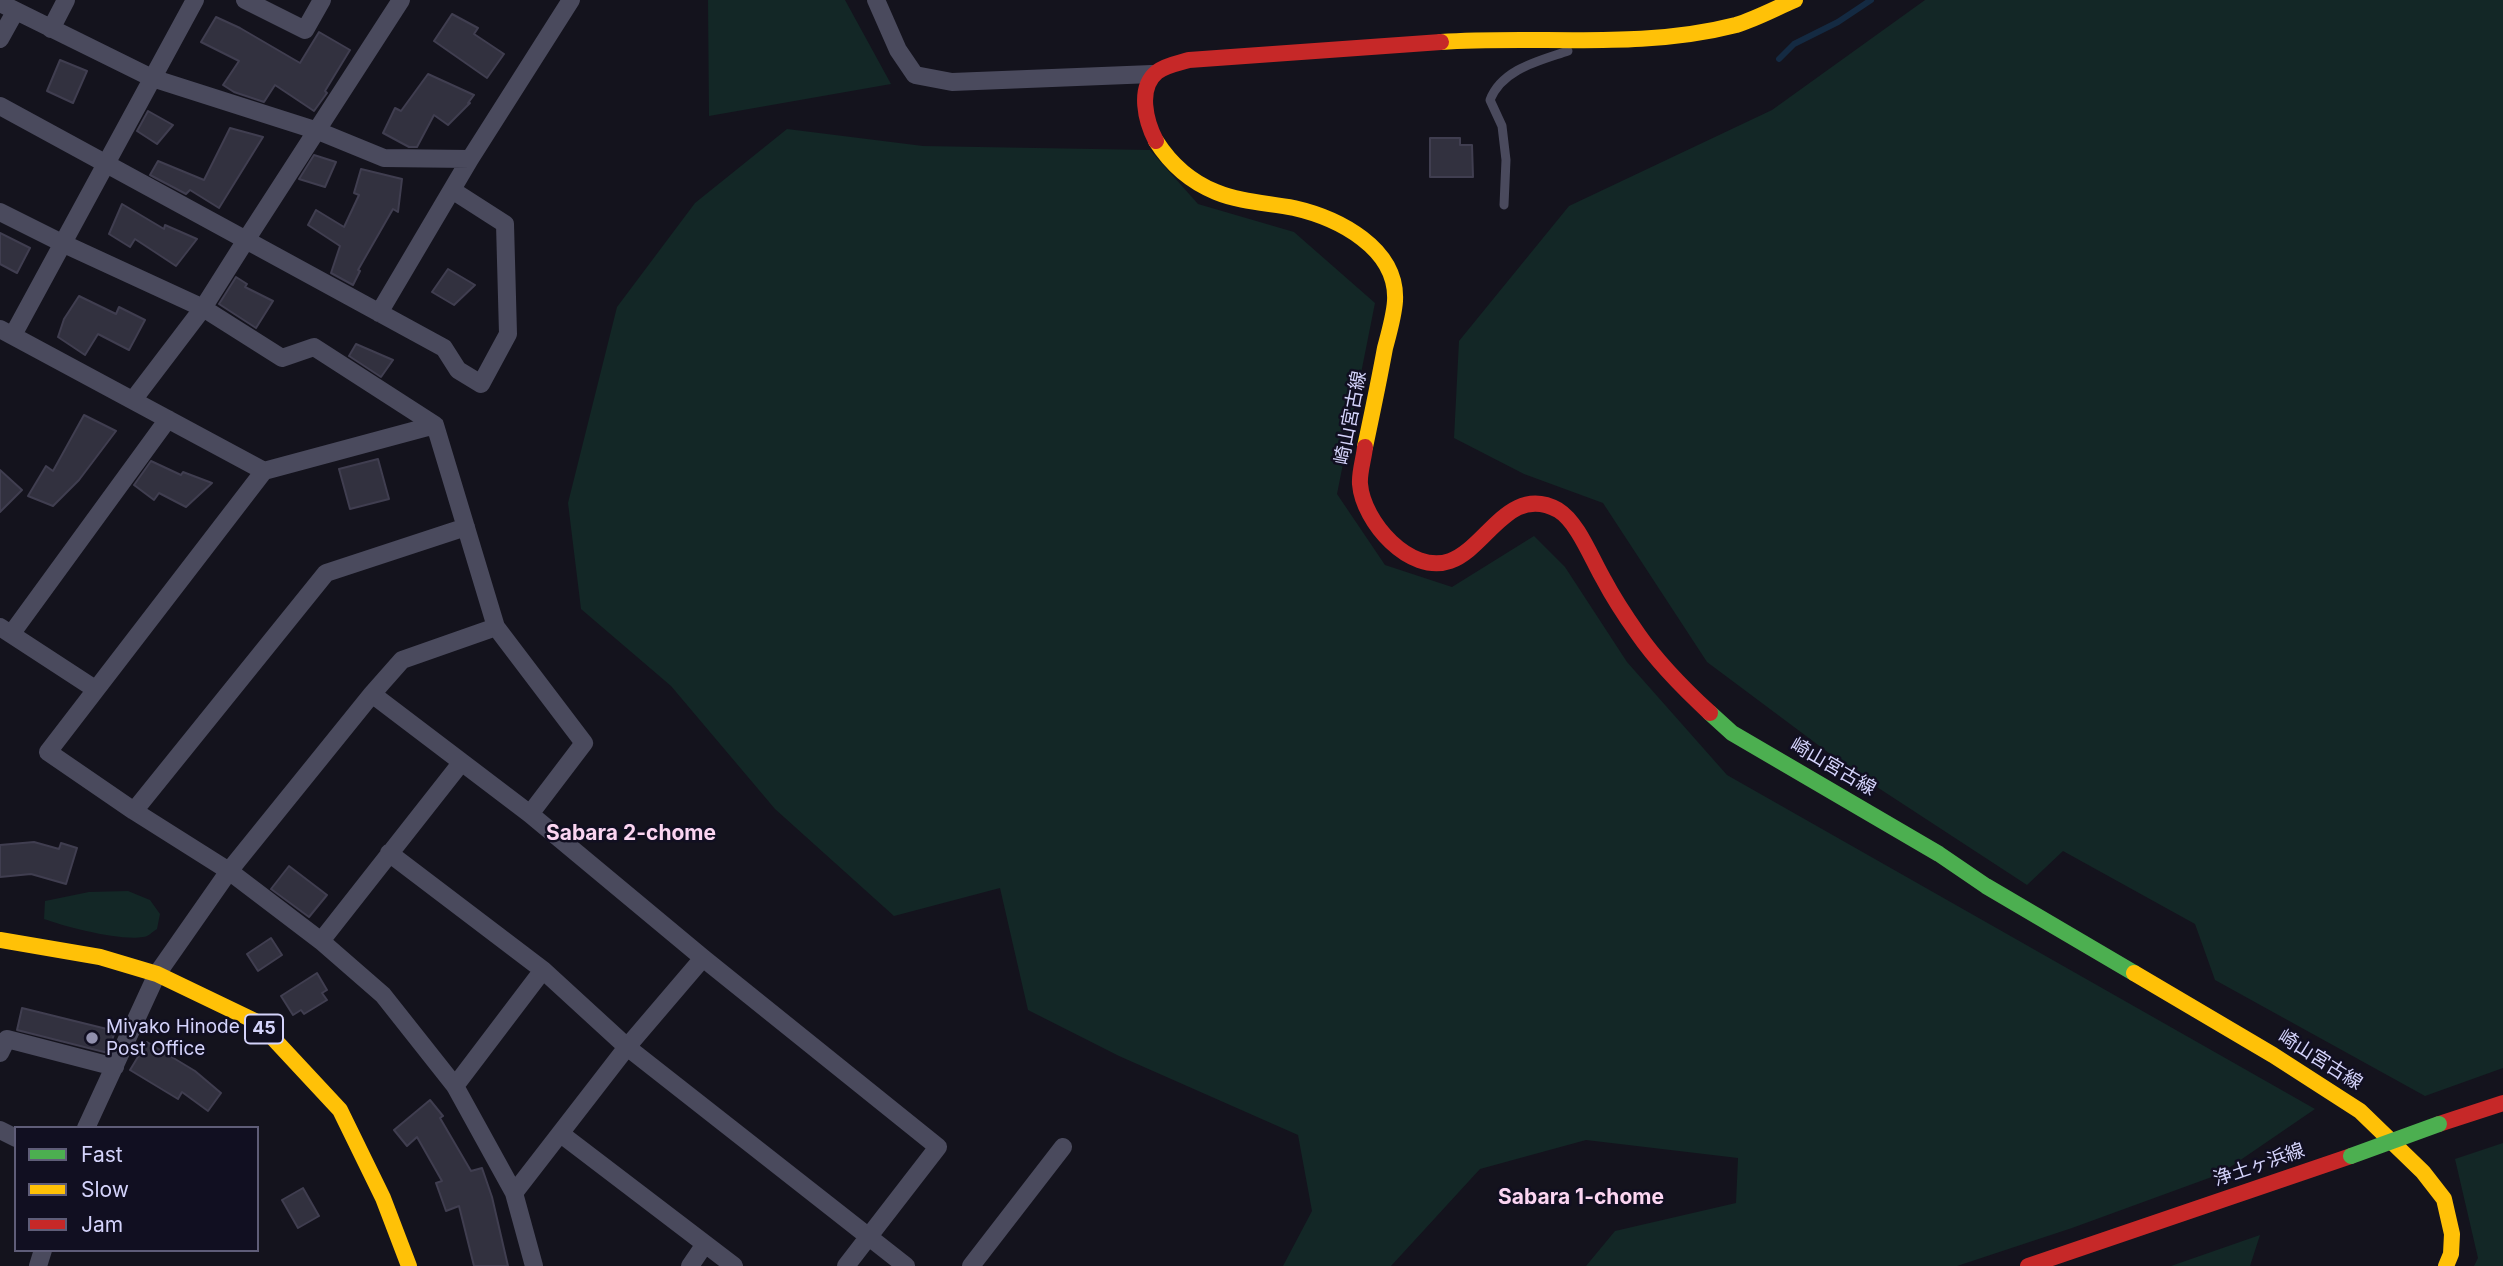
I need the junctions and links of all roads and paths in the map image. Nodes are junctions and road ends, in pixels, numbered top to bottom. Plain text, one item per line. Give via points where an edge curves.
1 (66, 0) edge
2 (195, 0) edge
3 (245, 0) edge
4 (322, 0) edge
5 (401, 0) edge
6 (571, 0) edge
7 (876, 0) edge
8 (1795, 0) edge
9 (7, 7) edge
10 (51, 29) junction
11 (0, 38) edge
12 (1596, 42) junction
13 (1152, 74) junction
14 (152, 78) junction
15 (0, 106) edge
16 (318, 131) junction
17 (470, 159) junction
18 (105, 164) junction
19 (452, 190) junction
20 (1504, 205) dead end
21 (0, 212) edge
22 (246, 240) junction
23 (62, 243) junction
24 (203, 308) junction
25 (379, 313) junction
26 (6, 332) edge
27 (133, 400) junction
28 (168, 419) junction
29 (436, 425) junction
30 (264, 471) junction
31 (466, 527) junction
32 (496, 627) junction
33 (6, 630) edge
34 (95, 689) junction
35 (372, 694) junction
36 (461, 763) junction
37 (134, 811) junction
38 (530, 814) junction
39 (388, 853) junction
40 (229, 871) junction
41 (0, 940) edge
42 (321, 941) junction
43 (703, 958) junction
44 (543, 970) junction
45 (157, 974) junction
46 (627, 1047) junction
47 (0, 1053) edge
48 (115, 1067) junction
49 (455, 1086) junction
50 (2503, 1103) edge
51 (87, 1126) edge
52 (561, 1134) junction
53 (1063, 1147) dead end
54 (514, 1193) junction
55 (868, 1236) junction
56 (705, 1244) junction
57 (409, 1266) edge
58 (534, 1266) edge
59 (690, 1266) edge
60 (734, 1266) edge
61 (846, 1266) edge
62 (906, 1266) edge
63 (971, 1266) edge
64 (2028, 1266) edge
65 (2446, 1266) edge

1 - 10 street
2 - 14 street
3 - 4 street via 305,30
5 - 16 street
6 - 17 street
7 - 13 street via 898,50 915,75 952,82
8 - 12 main road via 1739,24 1709,31
9 - 10 street
9 - 11 street
10 - 14 street
12 - 13 main road via 1456,41 1210,58 1189,60
12 - 20 lane via 1524,66 1495,87 1490,100 1502,126
13 - 65 main road, 崎山宮古線 via 1145,106 1147,120 1154,140 1176,167 1224,197 1318,215 1363,239 1387,265 1395,301 1360,484 1369,514 1382,533 1424,562 1448,562 1517,508 1537,504 1556,509 1570,519 1640,636 1681,686 1732,733 2360,1111 2444,1199 2452,1234
14 - 16 street
14 - 18 street
15 - 18 street
16 - 17 street via 384,158
16 - 22 street
17 - 19 street
18 - 22 street
18 - 23 street
19 - 25 street
19 - 25 street via 505,224 508,334 481,384 458,370 444,348
21 - 23 street
22 - 24 street
22 - 25 street
23 - 24 street
23 - 26 street
24 - 27 street
24 - 29 street via 282,358 314,346
26 - 27 street
27 - 28 street
28 - 30 street
28 - 33 street
29 - 30 street
29 - 31 street
30 - 34 street
31 - 32 street
31 - 37 street via 326,573
32 - 35 street via 402,660
32 - 38 street via 584,743
33 - 34 street
34 - 37 street via 48,752
35 - 36 street
35 - 40 street
36 - 38 street
36 - 39 street
37 - 40 street
38 - 43 street
39 - 42 street
39 - 44 street
40 - 42 street
40 - 45 street
41 - 45 main road, 45 via 100,957
42 - 49 street via 383,995
43 - 46 street
43 - 55 street via 938,1147
44 - 46 street
44 - 49 street
45 - 48 street
45 - 57 main road, 45 via 259,1023 340,1111 383,1198
46 - 52 street
46 - 55 street
47 - 48 street via 6,1039
48 - 51 street
49 - 54 street
50 - 64 main road, 浄土ヶ浜線, bridge
52 - 54 street
52 - 56 street
53 - 63 street
54 - 58 street
55 - 61 street
55 - 62 street
56 - 59 street
56 - 60 street

